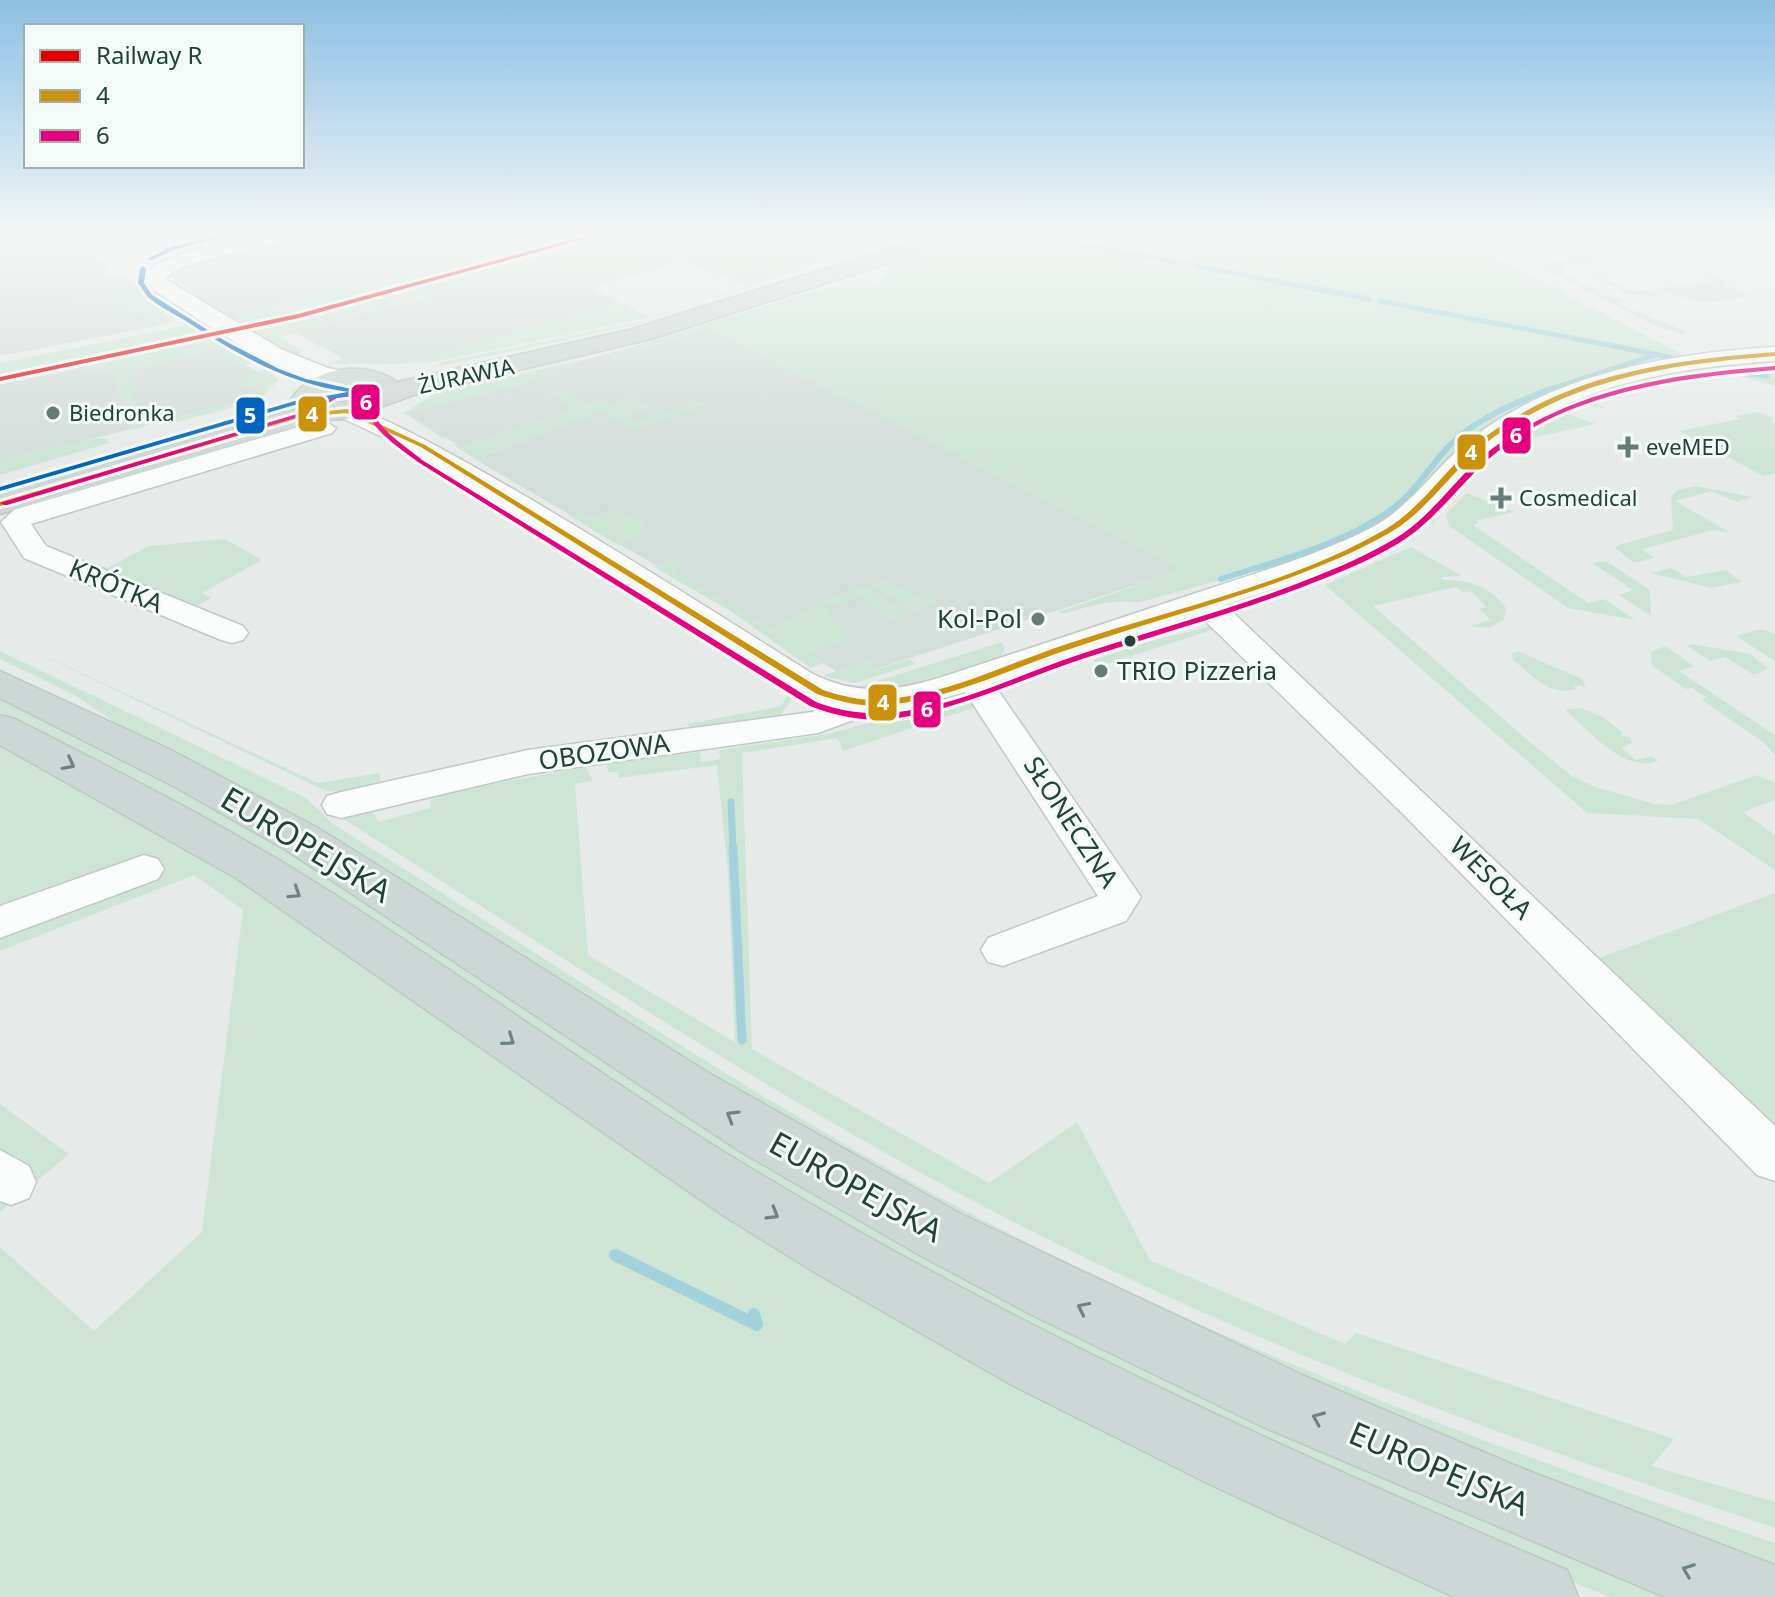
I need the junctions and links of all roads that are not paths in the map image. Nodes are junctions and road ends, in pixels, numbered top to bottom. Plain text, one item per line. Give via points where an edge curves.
1 (195, 308) edge
2 (705, 308) edge
3 (727, 308) edge
4 (266, 352) junction
5 (1775, 354) edge
6 (347, 379) junction
7 (381, 392) junction
8 (321, 408) junction
9 (423, 446) junction
10 (0, 490) edge
11 (8, 513) edge
12 (1203, 601) junction
13 (232, 633) dead end
14 (973, 678) junction
15 (0, 683) edge
16 (866, 703) junction
17 (0, 728) edge
18 (341, 805) dead end
19 (144, 869) dead end
20 (0, 922) edge
21 (1003, 950) dead end
22 (1775, 1159) edge
23 (1540, 1597) edge
24 (1761, 1597) edge

1 - 4 street
2 - 7 main road, ŻURAWIA
3 - 7 main road, ŻURAWIA via 644,334
4 - 6 street
4 - 8 street
5 - 12 street via 1670,363 1543,408 1485,440 1421,508 1389,530
6 - 7 main road
6 - 8 main road
7 - 8 main road
7 - 9 street
8 - 9 street
8 - 10 main road
8 - 11 main road via 219,448
9 - 16 street via 794,677 834,697
11 - 13 street, KRÓTKA via 29,547 42,556
12 - 14 street
12 - 22 street, WESOŁA
14 - 16 street via 902,700
14 - 21 street, SŁONECZNA via 1120,897 1111,910
24 -> 15 main road, EUROPEJSKA via 1542,1513 1313,1416 956,1243 710,1103 304,840
16 - 18 street, OBOZOWA via 818,722 528,762
17 -> 23 main road, EUROPEJSKA via 265,874 641,1130 863,1268 1186,1438
19 - 20 street

